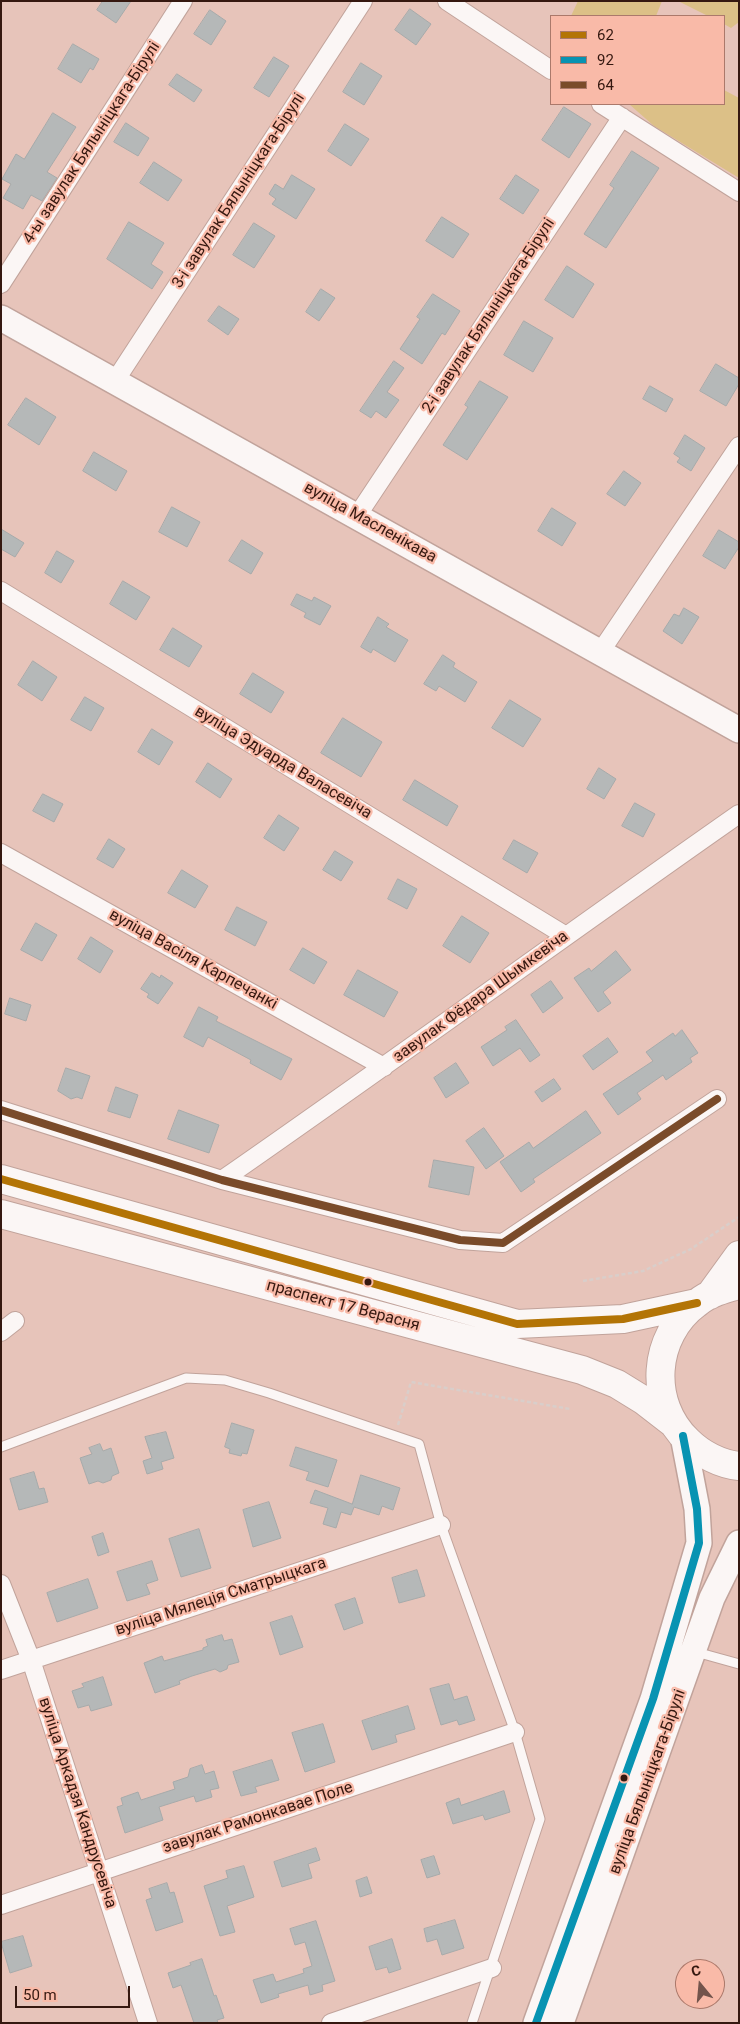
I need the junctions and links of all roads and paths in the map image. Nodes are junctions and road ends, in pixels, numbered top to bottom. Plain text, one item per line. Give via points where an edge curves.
1 (183, 1) edge
2 (363, 1) edge
3 (447, 1) edge
4 (550, 69) edge
5 (603, 105) edge
6 (622, 117) junction
7 (739, 192) edge
8 (1, 284) edge
9 (1, 318) edge
10 (115, 381) junction
11 (739, 446) edge
12 (357, 516) junction
13 (1, 591) edge
14 (601, 652) junction
15 (739, 730) edge
16 (739, 814) edge
17 (1, 853) edge
18 (566, 936) junction
19 (384, 1067) junction
20 (717, 1099) dead end
21 (1, 1110) edge
22 (1, 1179) edge
23 (222, 1180) junction
24 (1, 1214) edge
25 (739, 1217) edge
26 (739, 1254) edge
27 (583, 1281) dead end
28 (739, 1285) edge
29 (703, 1299) junction
30 (15, 1321) dead end
31 (1, 1332) edge
32 (570, 1409) dead end
33 (678, 1430) junction
34 (395, 1436) junction
35 (1, 1447) edge
36 (739, 1466) edge
37 (441, 1525) junction
38 (739, 1543) edge
39 (1, 1584) edge
40 (694, 1652) junction
41 (31, 1660) junction
42 (739, 1664) edge
43 (1, 1670) edge
44 (515, 1732) junction
45 (99, 1871) junction
46 (1, 1905) edge
47 (492, 1968) junction
48 (148, 2023) edge
49 (331, 2023) edge
50 (472, 2023) edge
51 (536, 2023) edge
52 (562, 2023) edge

1 - 8 street, 4-ы завулак Бялыніцкага-Бірулі
2 - 10 street, 3-і завулак Бялыніцкага-Бірулі
3 - 4 street
5 - 6 street
6 - 7 street
6 - 12 street, 2-і завулак Бялыніцкага-Бірулі
9 - 10 main road, вуліца Масленікава
10 - 12 main road, вуліца Масленікава
11 - 14 street
12 - 14 main road, вуліца Масленікава
13 - 18 street, вуліца Эдуарда Валасевіча
14 - 15 main road, вуліца Масленікава
16 - 18 street, завулак Фёдара Шымкевіча
17 - 19 street, вуліца Васіля Карпечанкі
18 - 19 street, завулак Фёдара Шымкевіча
19 - 23 street, завулак Фёдара Шымкевіча
20 - 23 street via 503,1243 460,1240
21 - 23 street
22 - 29 main road, праспект 17 Верасня via 517,1324 623,1319
24 - 33 main road, праспект 17 Верасня via 582,1370 617,1384 643,1400
25 - 27 path via 690,1249 643,1271
26 - 29 main road
28 - 29 main road, праспект 17 Верасня
29 - 33 main road via 686,1312 668,1337 660,1366 662,1396
30 - 31 street
32 - 34 path via 411,1382
33 - 36 main road, праспект 17 Верасня via 706,1455
33 - 51 main road, вуліца Бялыніцкага-Бірулі via 697,1509 699,1543 653,1699
34 - 35 lane via 225,1380 186,1378
34 - 37 lane via 419,1444
37 - 41 street, вуліца Мялеція Сматрыцкага
37 - 44 lane
38 - 40 main road, вуліца Бялыніцкага-Бірулі via 712,1598
39 - 41 street, вуліца Аркадзя Кандрусевіча
40 - 42 lane
40 - 52 main road, вуліца Бялыніцкага-Бірулі
41 - 43 street, вуліца Мялеція Сматрыцкага
41 - 45 street, вуліца Аркадзя Кандрусевіча
44 - 45 street, завулак Рамонкавае Поле
44 - 47 lane via 540,1819
45 - 46 street, завулак Рамонкавае Поле
45 - 48 street, вуліца Аркадзя Кандрусевіча
47 - 49 street
47 - 50 lane

